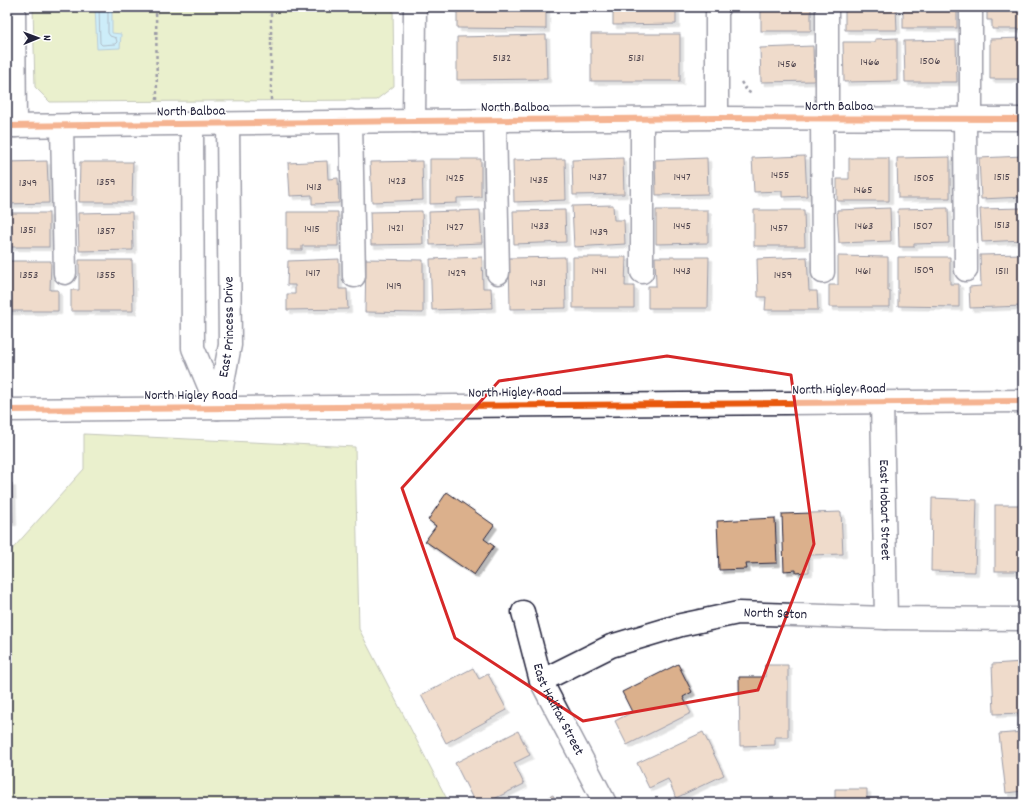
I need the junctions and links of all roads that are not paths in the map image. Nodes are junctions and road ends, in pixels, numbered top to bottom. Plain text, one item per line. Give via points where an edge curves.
1 (14, 7) edge
2 (415, 7) edge
3 (717, 7) edge
4 (827, 7) edge
5 (971, 7) edge
6 (717, 118) junction
7 (642, 119) junction
8 (824, 119) junction
9 (968, 119) junction
10 (1023, 119) edge
11 (495, 120) junction
12 (351, 121) junction
13 (414, 121) junction
14 (192, 124) junction
15 (228, 124) junction
16 (11, 126) edge
17 (62, 126) junction
18 (966, 270) dead end
19 (642, 272) dead end
20 (823, 272) dead end
21 (65, 273) dead end
22 (498, 273) dead end
23 (354, 276) dead end
24 (882, 401) junction
25 (1023, 401) edge
26 (218, 408) junction
27 (7, 410) edge
28 (523, 612) dead end
29 (886, 618) junction
30 (1023, 619) edge
31 (541, 680) junction
32 (605, 803) edge

1 - 16 street
2 - 13 street
3 - 6 street
4 - 8 street
5 - 9 street
6 - 7 street, North Balboa
6 - 8 street, North Balboa
7 - 11 street, North Balboa
7 - 19 street
8 - 9 street, North Balboa
8 - 20 street
9 - 10 street, North Balboa
9 - 18 street
11 - 13 street, North Balboa
11 - 22 street
12 - 13 street, North Balboa
12 - 15 street, North Balboa
12 - 23 street
14 - 15 street, North Balboa
14 - 17 street, North Balboa
14 - 26 street, East Princess Drive via 192,348
15 - 26 street, East Princess Drive via 230,345
16 - 17 street, North Balboa
17 - 21 street
24 - 25 street, North Higley Road
24 - 26 street, North Higley Road
24 - 29 street, East Hobart Street
26 - 27 street, North Higley Road
28 - 31 street, East Halifax Street
29 - 30 street, North Seton
29 - 31 street, North Seton via 738,613 681,625 611,646
31 - 32 street, East Halifax Street

